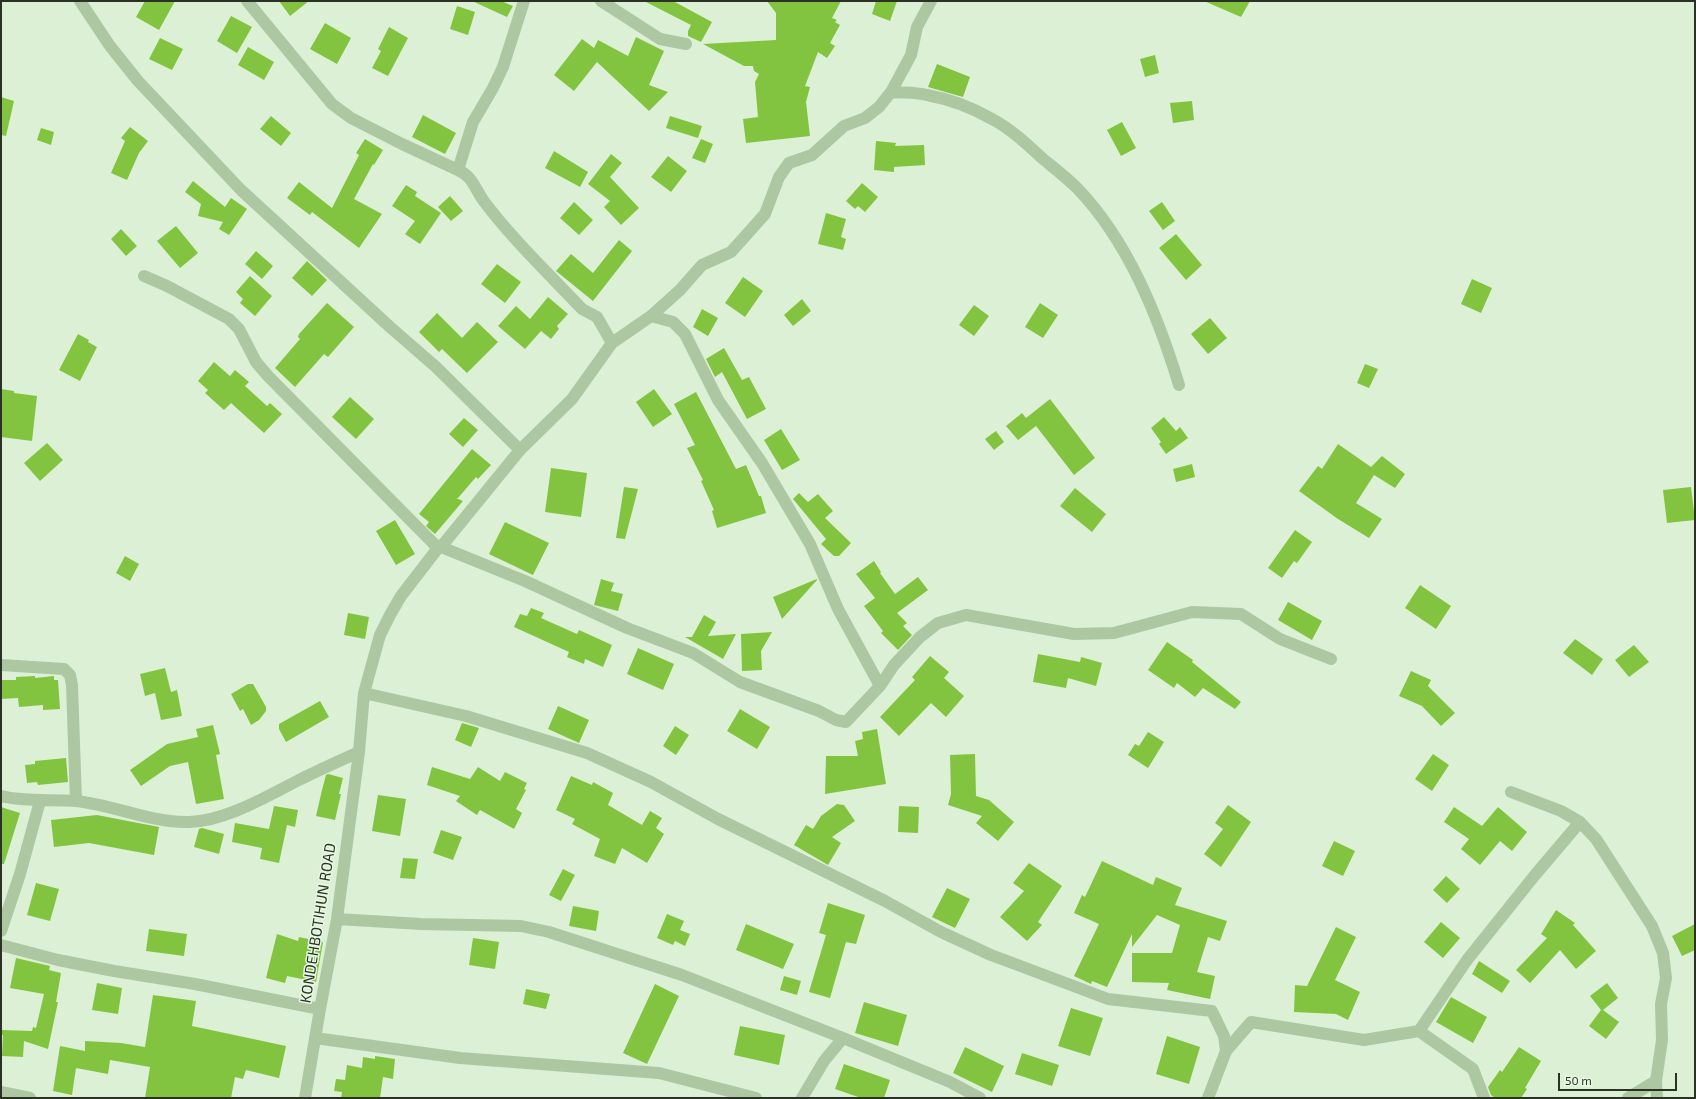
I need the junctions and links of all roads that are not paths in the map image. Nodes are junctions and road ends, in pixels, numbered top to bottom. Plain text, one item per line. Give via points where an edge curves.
1 (80, 1) edge
2 (247, 1) edge
3 (524, 1) edge
4 (601, 1) edge
5 (931, 1) edge
6 (686, 44) dead end
7 (891, 92) junction
8 (458, 170) junction
9 (144, 276) dead end
10 (651, 316) junction
11 (612, 343) junction
12 (1179, 385) dead end
13 (520, 450) junction
14 (440, 548) junction
15 (1331, 659) dead end
16 (1, 665) edge
17 (880, 686) junction
18 (364, 693) junction
19 (359, 752) junction
20 (1511, 792) dead end
21 (1, 796) edge
22 (40, 801) junction
23 (76, 801) junction
24 (1580, 822) junction
25 (337, 919) junction
26 (1, 932) edge
27 (1, 945) edge
28 (320, 1008) junction
29 (1419, 1031) junction
30 (315, 1038) junction
31 (843, 1038) junction
32 (1226, 1051) junction
33 (1656, 1081) junction
34 (1, 1092) edge
35 (30, 1098) edge
36 (305, 1098) edge
37 (756, 1098) edge
38 (802, 1098) edge
39 (980, 1098) edge
40 (1208, 1098) edge
41 (1484, 1098) edge
42 (1628, 1098) edge
43 (1657, 1098) edge

1 - 13 street via 110,46 138,81 241,190 441,372
2 - 8 street via 332,104 351,118
3 - 8 street via 503,67 472,122
4 - 6 street via 660,39
5 - 7 street, KONDEHBOTIHUN ROAD via 917,27 911,55
7 - 10 street, KONDEHBOTIHUN ROAD via 879,107 865,118 844,126 812,155 789,163 779,177 765,214 731,252 702,265 680,290
7 - 12 street via 927,94 992,119 1016,135 1076,187 1122,248 1145,290 1166,342
8 - 11 street via 468,175 504,227 582,309 597,317
9 - 14 street via 235,323 256,362 268,376
10 - 11 street, KONDEHBOTIHUN ROAD
10 - 17 street via 673,322 685,334 718,400 762,463 810,544 838,609
11 - 13 street, KONDEHBOTIHUN ROAD via 572,399
13 - 14 street, KONDEHBOTIHUN ROAD
14 - 17 street via 525,581 627,628 694,654 740,682 819,711 836,720 846,722
14 - 18 street, KONDEHBOTIHUN ROAD via 401,596 390,615 380,635
15 - 17 street via 1280,639 1241,614 1192,612 1114,633 1074,634 966,615 938,623 920,637 894,665
16 - 23 street via 64,669 70,675
18 - 19 street, KONDEHBOTIHUN ROAD
18 - 32 street via 466,716 587,753 651,782 718,819 885,901 942,932 991,955 1108,999 1212,1011 1224,1036
19 - 23 street via 215,818 190,822 171,821
19 - 25 street, KONDEHBOTIHUN ROAD
20 - 24 street via 1561,811
21 - 22 street
22 - 23 street
22 - 26 street
24 - 29 street via 1467,960
24 - 33 street via 1596,839 1652,926 1663,953 1666,978 1661,1004 1662,1040
25 - 28 street, KONDEHBOTIHUN ROAD
25 - 31 street via 521,926 549,932 682,975
27 - 28 street via 58,960
28 - 30 street, KONDEHBOTIHUN ROAD
29 - 32 street via 1364,1040 1251,1022
29 - 41 street via 1473,1069
30 - 36 street, KONDEHBOTIHUN ROAD
30 - 37 street via 460,1058 659,1073
31 - 38 street via 824,1061
31 - 39 street via 950,1082
32 - 40 street
33 - 42 street
33 - 43 street
34 - 35 street

